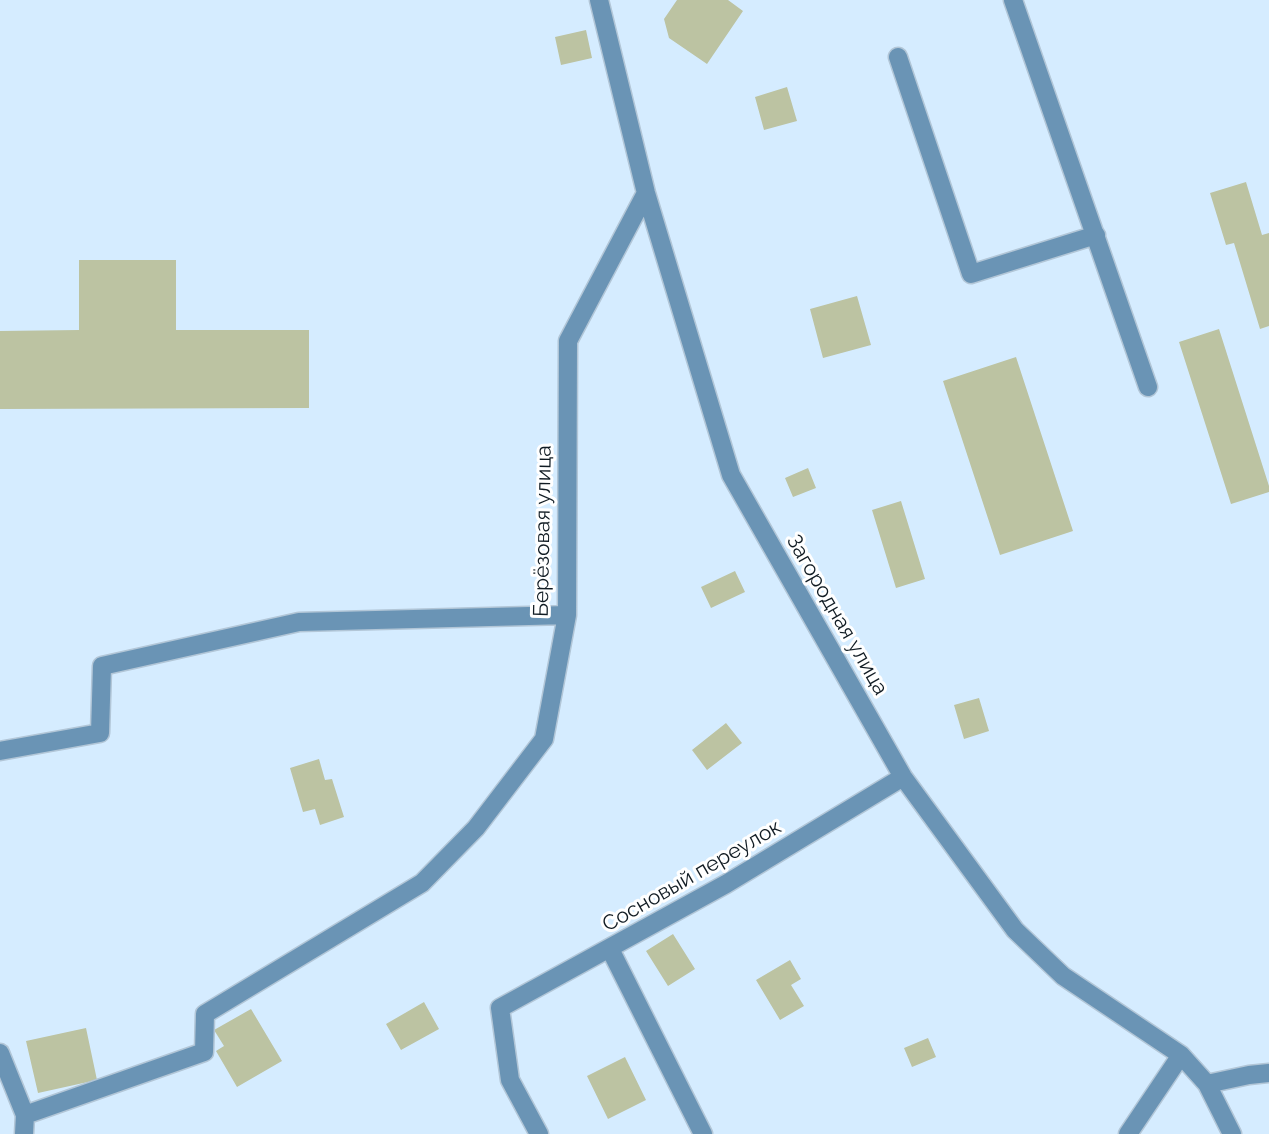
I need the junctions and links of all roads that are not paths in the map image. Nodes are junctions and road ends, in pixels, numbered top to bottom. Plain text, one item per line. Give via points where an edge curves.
1 (599, 0) edge
2 (1013, 0) edge
3 (898, 57) dead end
4 (646, 193) junction
5 (1096, 235) junction
6 (1148, 387) dead end
7 (567, 615) junction
8 (0, 751) edge
9 (903, 776) junction
10 (610, 949) junction
11 (0, 1053) edge
12 (1181, 1055) junction
13 (1269, 1073) edge
14 (1207, 1084) junction
15 (25, 1115) junction
16 (24, 1134) edge
17 (539, 1134) edge
18 (703, 1134) edge
19 (1128, 1134) edge
20 (1232, 1134) edge

1 - 4 street, Загородная улица
2 - 5 street
3 - 5 street via 971,274
4 - 7 street, Берёзовая улица via 568,341
4 - 9 street, Загородная улица via 731,475
5 - 6 street
7 - 8 street via 299,622 102,666 100,733
7 - 15 street, Берёзовая улица via 544,739 476,828 422,883 205,1014 204,1052
9 - 10 street, Сосновый переулок
9 - 12 street, Загородная улица via 1015,930 1063,976
10 - 17 street, Сосновый переулок via 500,1008 510,1080
10 - 18 street
11 - 15 street
12 - 14 street, Загородная улица
12 - 19 street
13 - 14 street
14 - 20 street, Загородная улица
15 - 16 street

